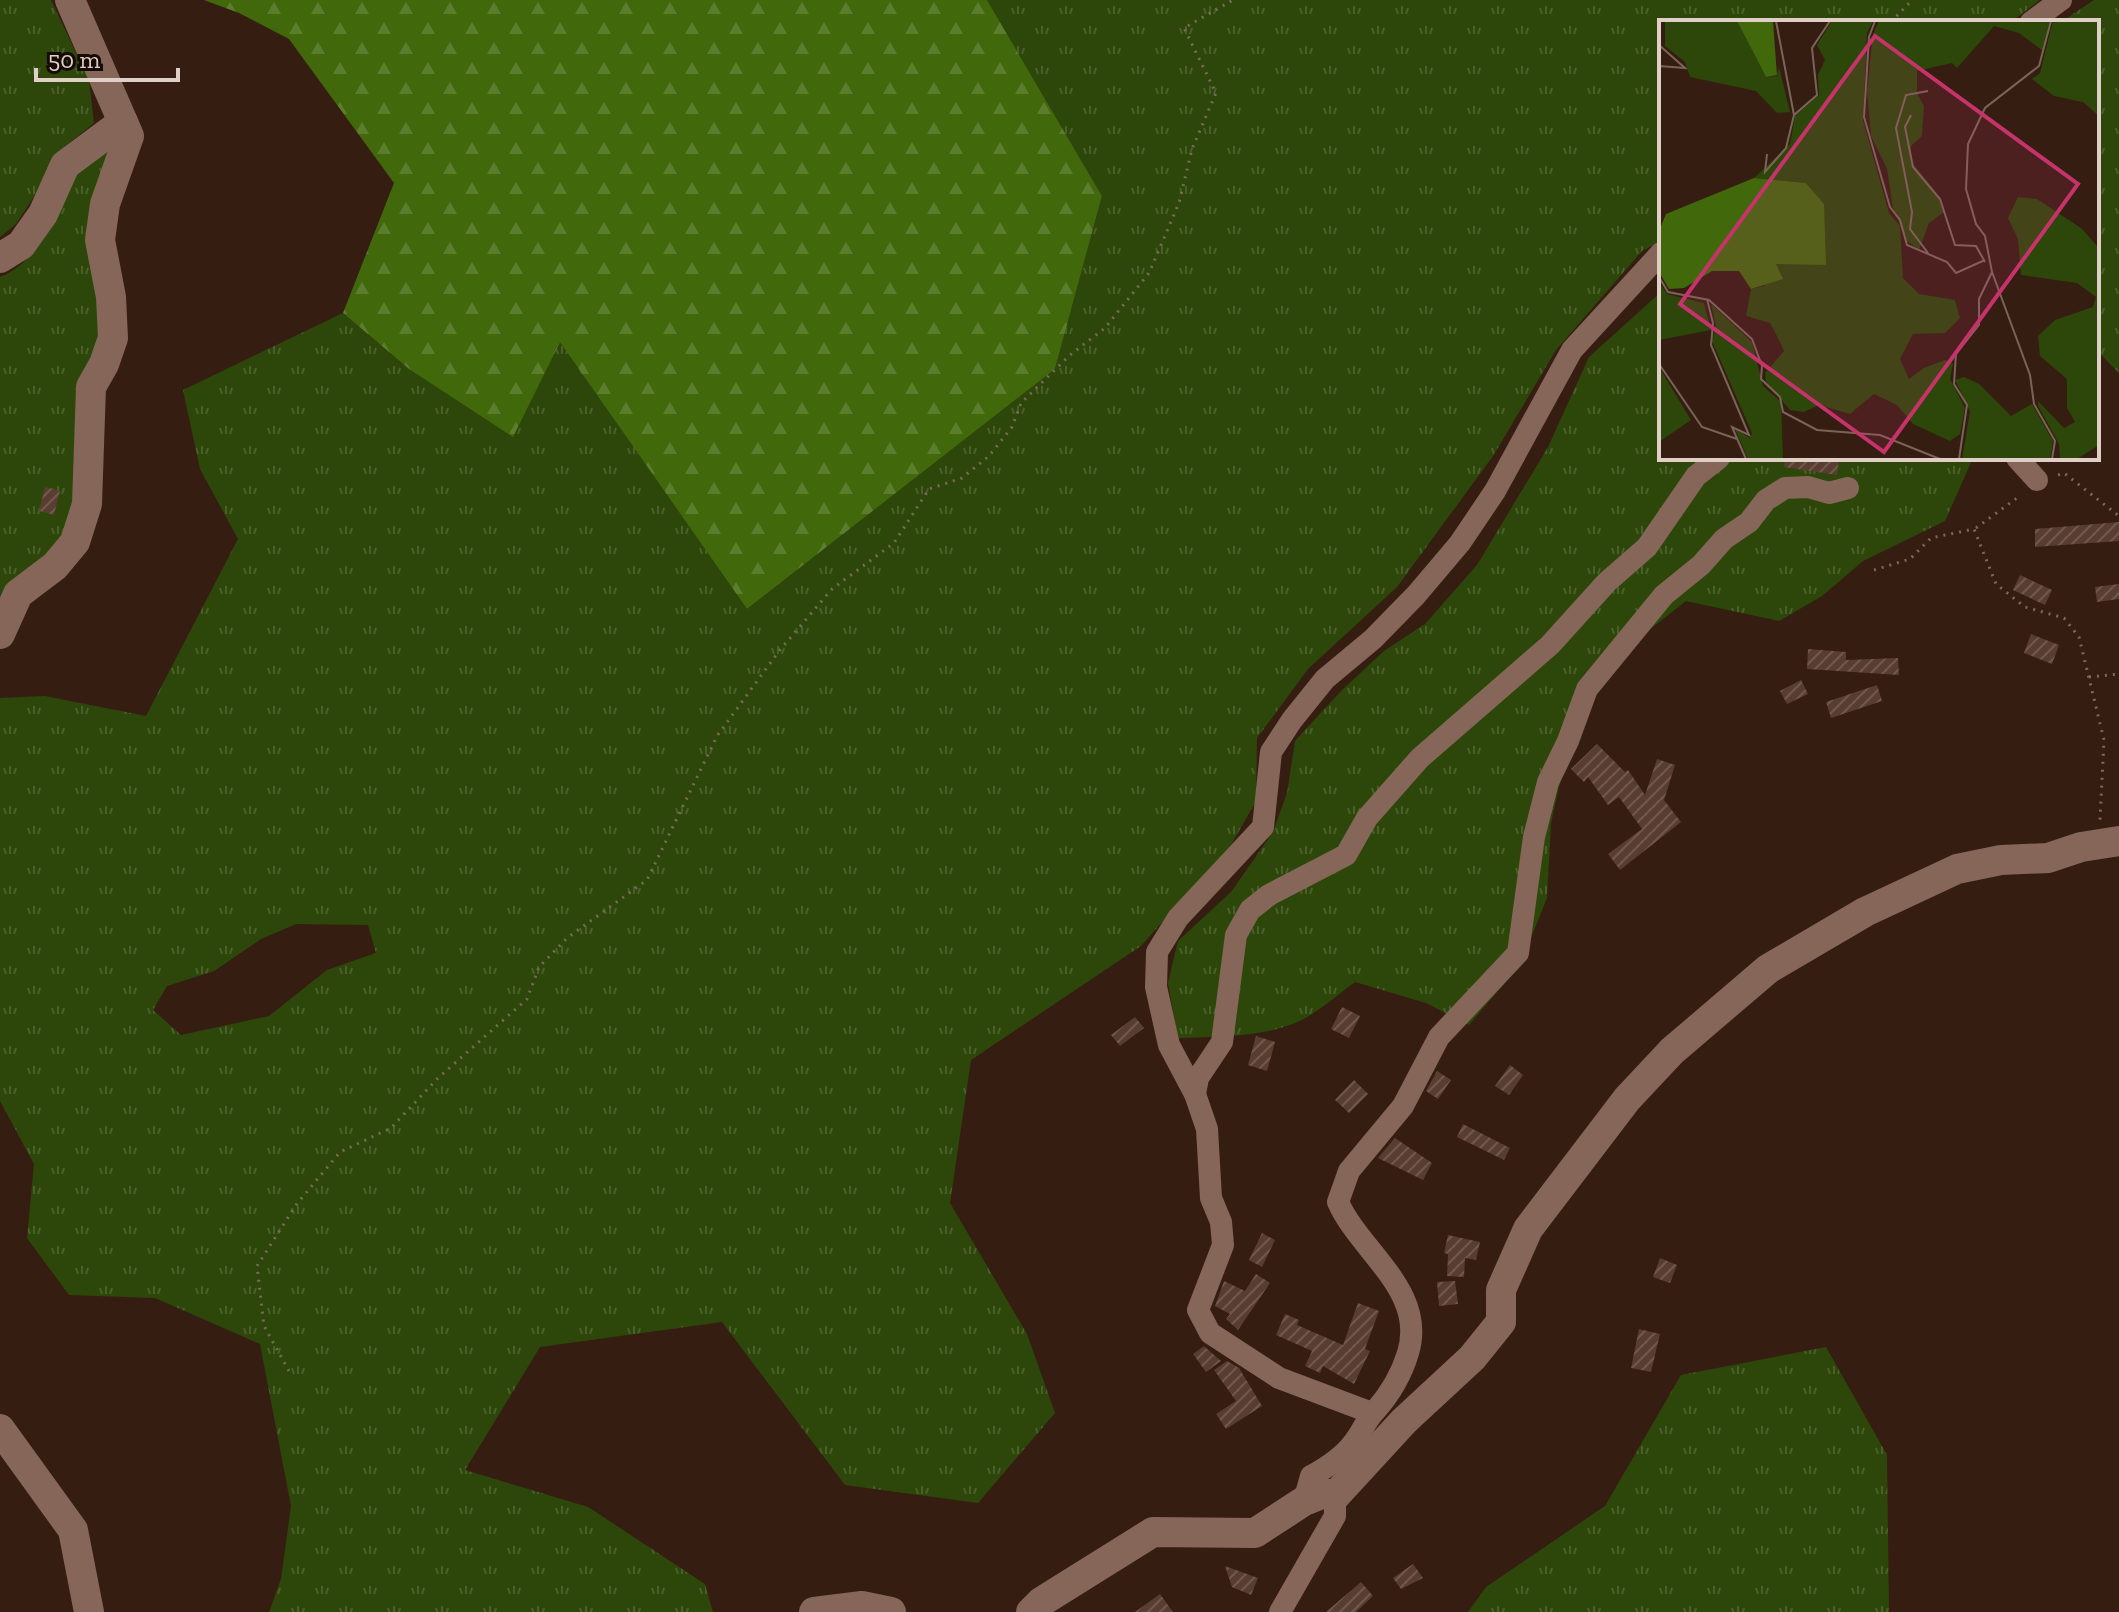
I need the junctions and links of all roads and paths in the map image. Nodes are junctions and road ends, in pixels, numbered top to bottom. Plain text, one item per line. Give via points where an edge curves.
1 (70, 0) edge
2 (1233, 0) edge
3 (1912, 0) edge
4 (2061, 0) edge
5 (1893, 20) edge
6 (2034, 20) edge
7 (123, 122) junction
8 (1659, 255) edge
9 (0, 258) edge
10 (1716, 460) edge
11 (2019, 460) edge
12 (2037, 480) dead end
13 (1848, 488) dead end
14 (1874, 570) dead end
15 (0, 634) edge
16 (2119, 674) edge
17 (2089, 677) junction
18 (2109, 842) edge
19 (1195, 1094) junction
20 (289, 1371) dead end
21 (1372, 1413) junction
22 (0, 1429) edge
23 (1335, 1496) junction
24 (1304, 1501) junction
25 (89, 1612) edge
26 (814, 1612) edge
27 (891, 1612) edge
28 (1031, 1612) edge
29 (1280, 1612) edge

1 - 7 street
2 - 20 path via 1184,28 1216,93 1149,273 1105,328 1021,403 1012,427 989,456 962,478 929,489 894,543 832,589 779,651 717,736 647,880 567,938 539,967 527,999 391,1128 340,1152 296,1205 257,1266 264,1326
3 - 5 path
4 - 6 street
7 - 9 street via 65,165 43,214 21,245
7 - 15 street via 129,136 105,204 100,240 113,338 91,387 87,504 75,542 55,566 18,594
8 - 19 street via 1572,350 1495,491 1460,543 1373,639 1325,679 1292,720 1271,752 1263,827 1178,918 1157,952 1156,987 1169,1045
10 - 19 street via 1696,476 1647,547 1550,645 1420,758 1367,818 1346,855 1250,910 1236,935 1222,1042 1203,1067
11 - 12 street
13 - 21 street via 1829,493 1785,488 1766,500 1749,522 1664,595 1587,689 1544,796 1518,953 1439,1037 1403,1106 1349,1171 1338,1202 1387,1270 1412,1316 1414,1336 1406,1359 1391,1394
14 - 17 path via 1910,559 1931,538 1974,529 1996,584 2025,607 2064,618 2079,637
16 - 17 path
17 - 18 path via 2104,740
18 - 23 street via 2048,858 1957,869 1865,912 1768,969 1672,1051 1627,1099 1528,1229 1501,1290 1501,1322
19 - 21 street via 1207,1129 1211,1198 1223,1245 1198,1310 1210,1333 1279,1378
21 - 24 street via 1353,1444 1311,1476
22 - 25 street via 73,1530
23 - 24 street via 1324,1493
23 - 29 street via 1335,1516
24 - 28 street via 1255,1533 1153,1532
26 - 27 street via 862,1606

